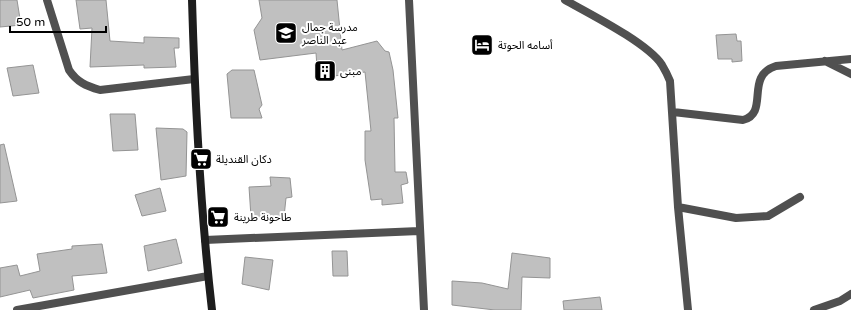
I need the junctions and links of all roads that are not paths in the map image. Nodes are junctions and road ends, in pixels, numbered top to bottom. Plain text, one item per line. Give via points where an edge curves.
1 (47, 0) edge
2 (192, 0) edge
3 (409, 0) edge
4 (564, 0) edge
5 (851, 59) edge
6 (825, 61) junction
7 (851, 74) edge
8 (194, 79) junction
9 (673, 112) junction
10 (800, 197) dead end
11 (678, 207) junction
12 (419, 231) junction
13 (205, 240) junction
14 (208, 276) junction
15 (851, 294) edge
16 (17, 310) edge
17 (212, 310) edge
18 (424, 310) edge
19 (688, 310) edge
20 (814, 310) edge

1 - 8 street via 69,70 75,79 86,86 100,90
2 - 8 street
3 - 12 street
4 - 9 street via 618,31 662,64 670,81
5 - 6 street
6 - 7 street
6 - 9 street via 767,68 761,77 755,113 750,118 743,120
8 - 13 street
9 - 11 street
10 - 11 street via 768,216 736,218
11 - 19 street
12 - 13 street
12 - 18 street
13 - 14 street
14 - 16 street
14 - 17 street
15 - 20 street via 840,301

